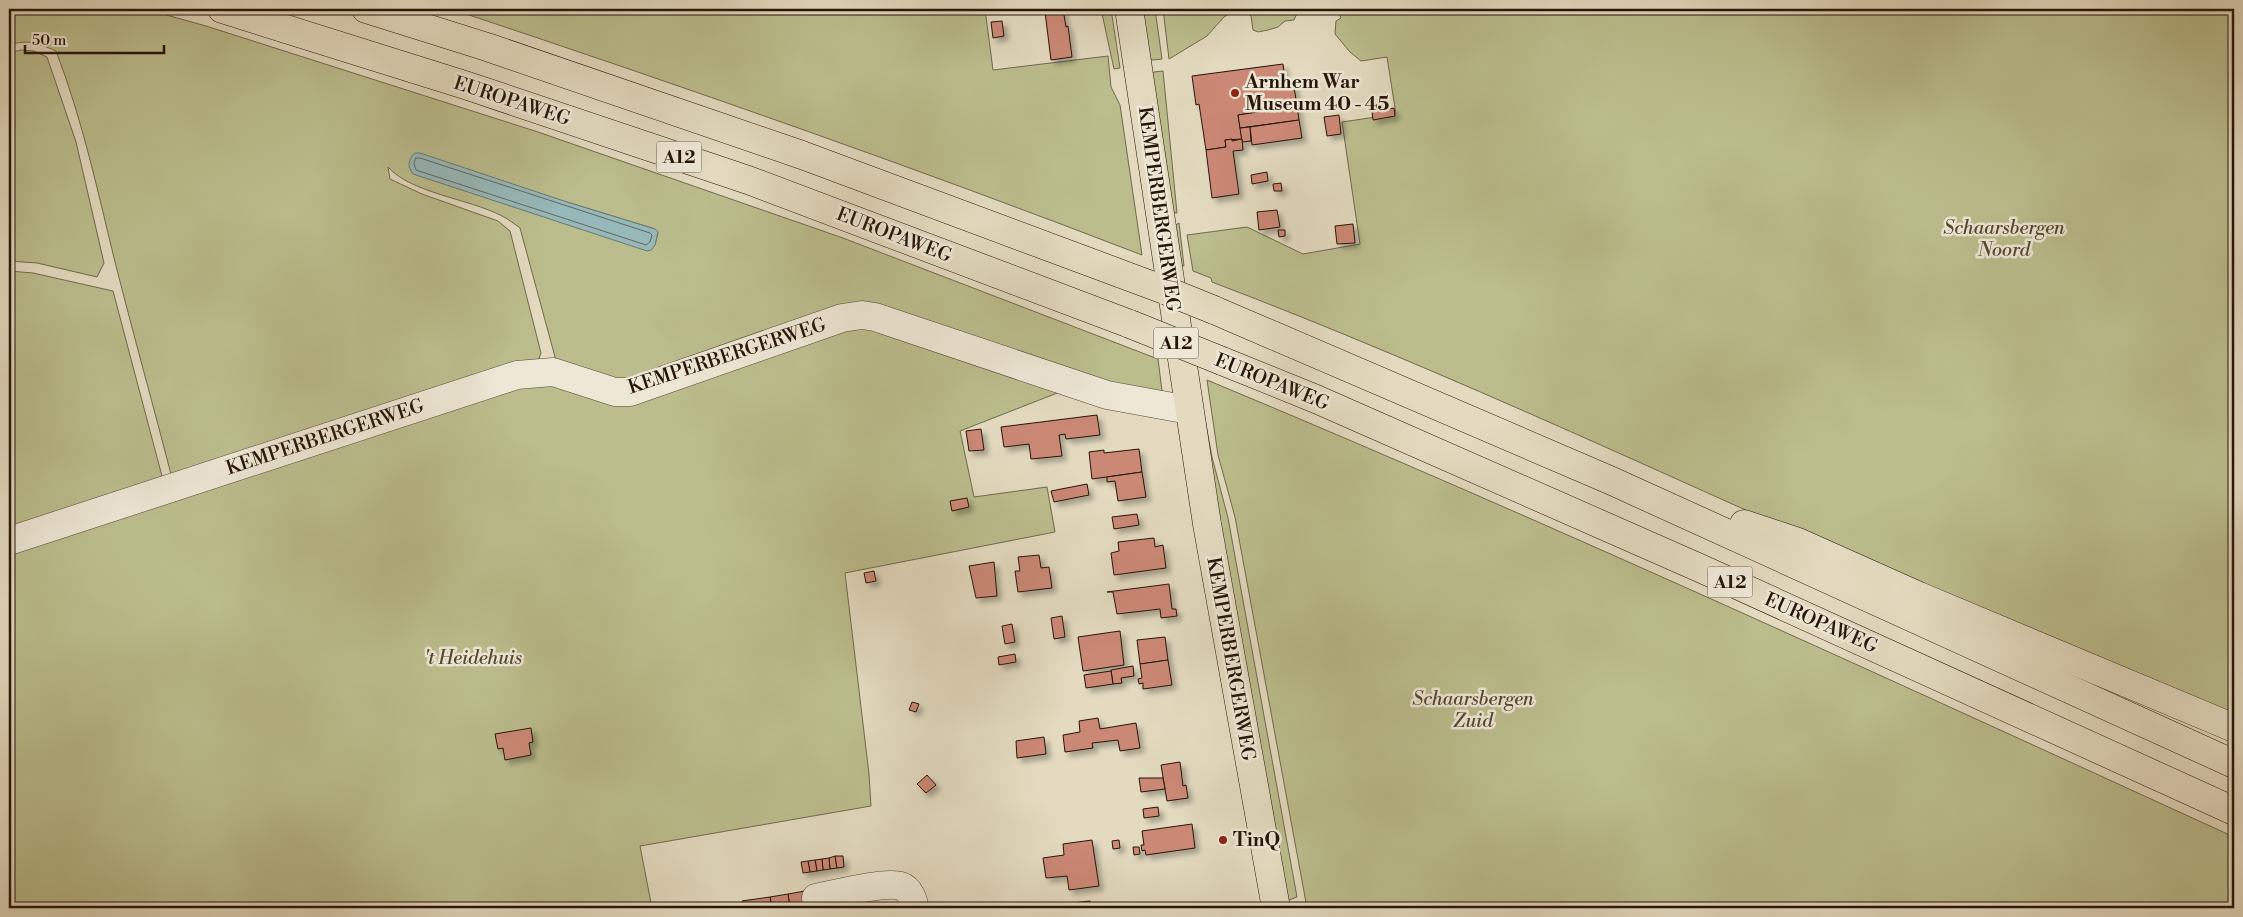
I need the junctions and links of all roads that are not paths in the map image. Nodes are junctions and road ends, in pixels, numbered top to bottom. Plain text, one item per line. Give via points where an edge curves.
1 (222, 9) edge
2 (366, 9) edge
3 (1129, 9) edge
4 (1189, 410) junction
5 (1612, 481) junction
6 (9, 541) edge
7 (2234, 728) edge
8 (2234, 764) edge
9 (2234, 811) edge
10 (816, 898) dead end
11 (915, 908) edge
12 (1276, 908) edge

1 - 9 main road, EUROPAWEG / A12, bridge via 458,83 748,180 1130,324 1325,403 1702,569
2 - 5 main road, A12, bridge via 802,154 1123,273
3 - 4 main road, KEMPERBERGERWEG
4 - 6 street, KEMPERBERGERWEG via 1107,395 862,315 842,318 630,392 615,392 553,372 517,374
4 - 12 main road, KEMPERBERGERWEG via 1236,694
5 - 7 main road, A12 via 1798,542 2033,645
5 - 8 main road, A12
10 - 11 street via 889,885 903,886 909,891

